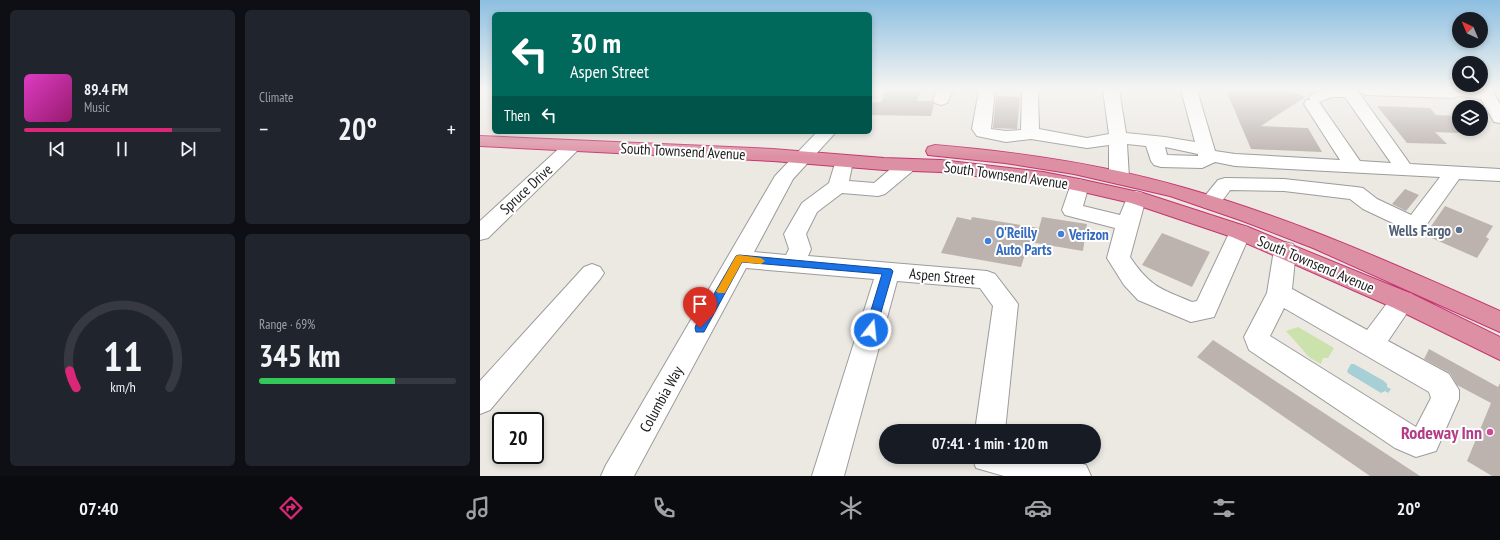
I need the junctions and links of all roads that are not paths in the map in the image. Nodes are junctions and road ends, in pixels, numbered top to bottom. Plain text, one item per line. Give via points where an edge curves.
1 (983, 112) edge
2 (1030, 112) edge
3 (1114, 112) edge
4 (1195, 112) edge
5 (1321, 112) edge
6 (1369, 112) edge
7 (480, 128) edge
8 (492, 129) edge
9 (1030, 133) junction
10 (1118, 138) junction
11 (568, 139) edge
12 (480, 141) edge
13 (815, 144) edge
14 (1207, 152) junction
15 (844, 161) junction
16 (908, 165) junction
17 (1354, 167) junction
18 (1405, 170) junction
19 (1453, 172) junction
20 (1500, 175) edge
21 (1119, 178) junction
22 (1079, 185) junction
23 (838, 186) junction
24 (1136, 198) junction
25 (1210, 202) junction
26 (1127, 224) junction
27 (1240, 232) junction
28 (480, 233) edge
29 (1285, 250) junction
30 (797, 257) junction
31 (739, 259) junction
32 (888, 271) junction
33 (592, 273) dead end
34 (1279, 293) junction
35 (1403, 301) junction
36 (1500, 322) edge
37 (1372, 344) junction
38 (1500, 349) edge
39 (480, 402) edge
40 (991, 424) edge
41 (986, 464) edge
42 (1019, 464) edge
43 (617, 476) edge
44 (828, 476) edge
45 (985, 476) edge
46 (1075, 476) edge

1 - 9 street via 980,129 983,132 1015,136
2 - 9 street
3 - 10 street
4 - 14 street
5 - 17 street
6 - 18 street
7 - 8 highway
9 - 10 street via 1087,143
10 - 14 street via 1154,141 1161,161 1202,162 1206,161
10 - 21 street
11 - 12 highway, South Townsend Avenue
11 - 13 highway, South Townsend Avenue
11 - 28 street, Spruce Drive
13 - 15 highway, South Townsend Avenue
13 - 21 highway, South Townsend Avenue via 967,153 1029,160
13 - 31 street, Columbia Way via 785,176
14 - 17 street via 1235,160
15 - 16 highway, South Townsend Avenue
15 - 23 street
16 - 22 highway, South Townsend Avenue via 941,166
16 - 23 street via 878,190
17 - 18 street
18 - 19 street
19 - 20 street
19 - 25 street via 1414,226 1370,204 1356,193 1284,185 1225,184
21 - 25 highway, South Townsend Avenue
22 - 24 highway, South Townsend Avenue
22 - 26 street via 1072,210
23 - 30 street via 809,208 794,234
24 - 26 street
24 - 27 highway, South Townsend Avenue
25 - 36 highway, South Townsend Avenue via 1317,241
26 - 27 street via 1118,258 1132,279 1147,293 1190,312 1205,310
27 - 29 highway, South Townsend Avenue
29 - 34 street
29 - 35 highway, South Townsend Avenue
30 - 31 street, Aspen Street
30 - 32 street, Aspen Street
31 - 43 street, Columbia Way
32 - 40 street, Aspen Street via 987,280 1006,304
32 - 44 street
33 - 39 street
34 - 37 street
34 - 37 street via 1257,337 1262,345 1406,438 1416,442 1425,441 1446,399 1445,390 1438,383
35 - 37 street
35 - 38 highway, South Townsend Avenue
41 - 45 street
42 - 46 street

